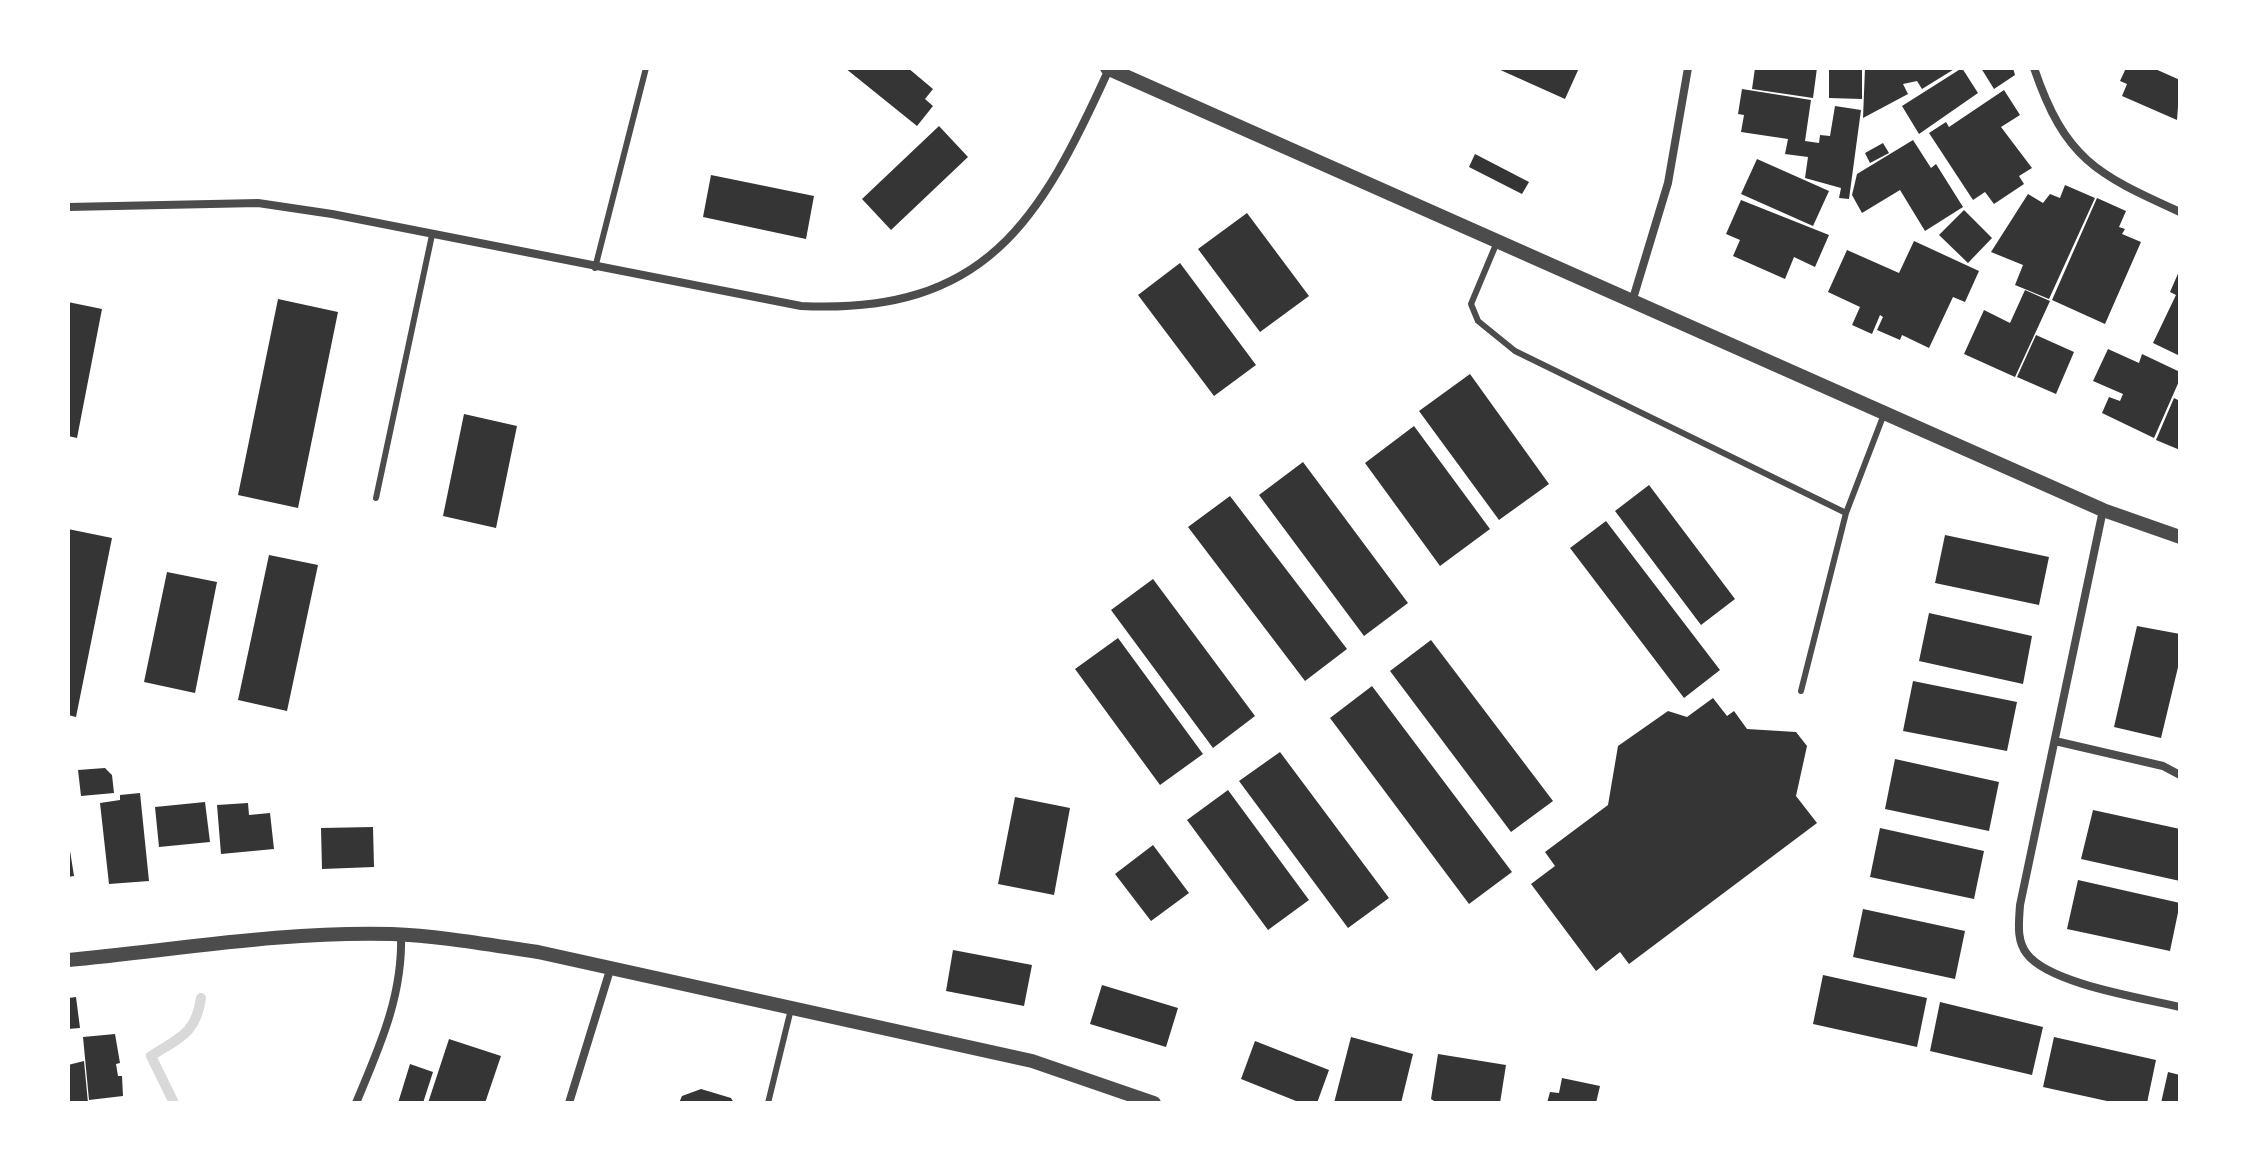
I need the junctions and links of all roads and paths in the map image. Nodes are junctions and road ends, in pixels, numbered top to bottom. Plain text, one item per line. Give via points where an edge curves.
1 (646, 68) edge
2 (1688, 68) edge
3 (2034, 68) edge
4 (1108, 69) edge
5 (68, 207) edge
6 (2180, 212) edge
7 (432, 235) junction
8 (1497, 242) junction
9 (595, 268) junction
10 (1632, 302) junction
11 (1884, 414) junction
12 (376, 498) dead end
13 (2103, 510) junction
14 (1846, 513) junction
15 (2180, 537) edge
16 (1801, 691) dead end
17 (2055, 741) junction
18 (2180, 775) edge
19 (401, 935) junction
20 (68, 960) edge
21 (610, 970) junction
22 (2180, 1007) edge
23 (791, 1009) junction
24 (356, 1103) edge
25 (569, 1103) edge
26 (768, 1103) edge
27 (1154, 1103) edge

1 - 9 lane
2 - 10 street via 1668,183
3 - 6 street via 2060,130 2077,154 2100,173
4 - 8 street
4 - 9 street via 1072,151 1030,217 1000,249 959,277 920,293 853,308 801,306
5 - 7 street via 258,203
7 - 9 street
7 - 12 lane
8 - 10 street
8 - 14 lane via 1471,304 1478,321 1515,351
10 - 11 street
11 - 13 street
11 - 14 lane
13 - 15 street
13 - 17 street
14 - 16 lane
17 - 18 street via 2163,766
17 - 22 street via 2020,905 2018,931 2027,954 2051,973
19 - 20 street via 296,936
19 - 21 street via 538,952
19 - 24 street via 402,967 390,1023
21 - 23 street
21 - 25 street
23 - 26 lane
23 - 27 street via 1032,1061

